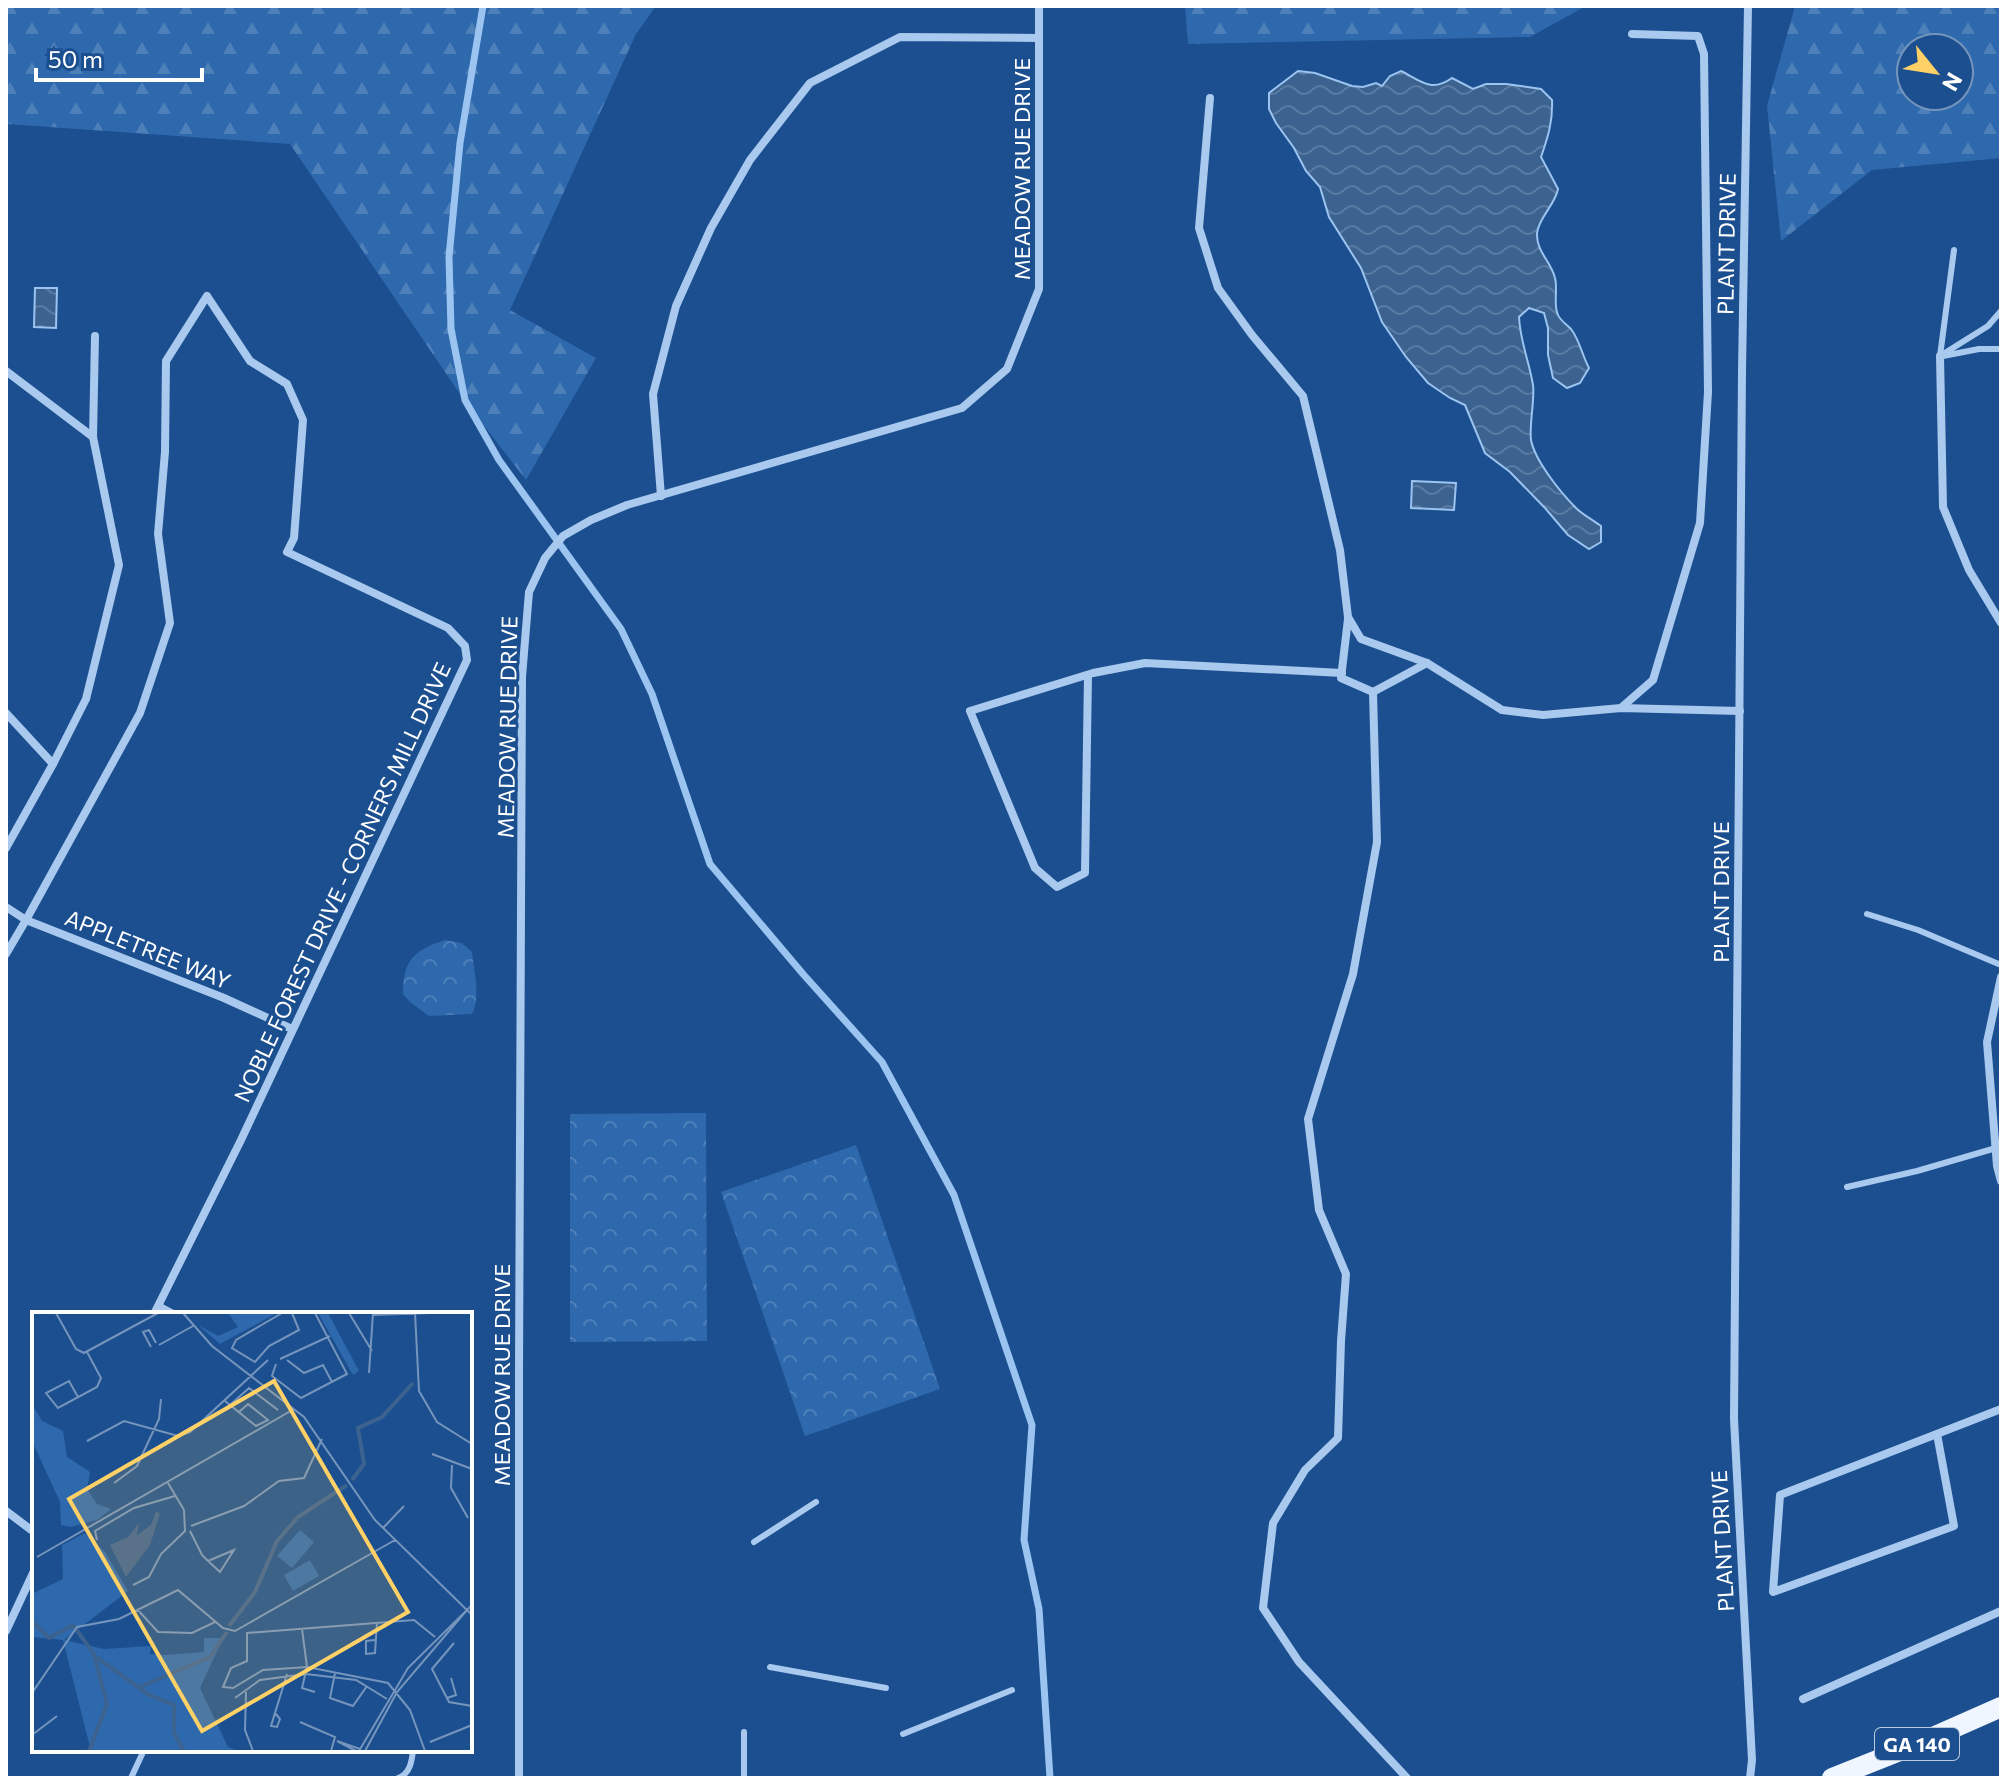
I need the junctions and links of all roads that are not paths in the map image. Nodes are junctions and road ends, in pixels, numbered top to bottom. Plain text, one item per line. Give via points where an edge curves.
1 (1039, 6) edge
2 (1748, 6) edge
3 (1632, 34) dead end
4 (1038, 38) junction
5 (1210, 98) dead end
6 (1954, 250) dead end
7 (2001, 311) edge
8 (95, 336) dead end
9 (2001, 349) edge
10 (1940, 356) junction
11 (6, 371) edge
12 (93, 437) junction
13 (661, 496) junction
14 (1348, 617) junction
15 (2001, 623) edge
16 (1427, 663) junction
17 (1342, 673) junction
18 (1088, 675) junction
19 (1373, 692) junction
20 (1621, 708) junction
21 (1740, 711) junction
22 (6, 713) edge
23 (53, 764) junction
24 (6, 848) edge
25 (6, 907) edge
26 (1867, 914) dead end
27 (26, 920) junction
28 (6, 954) edge
29 (2001, 965) edge
30 (2001, 977) edge
31 (292, 1029) junction
32 (1996, 1148) junction
33 (2001, 1181) edge
34 (1847, 1187) dead end
35 (156, 1310) edge
36 (2001, 1409) edge
37 (1937, 1434) junction
38 (816, 1502) dead end
39 (6, 1511) edge
40 (32, 1530) edge
41 (754, 1542) dead end
42 (32, 1575) edge
43 (2001, 1611) edge
44 (6, 1631) edge
45 (770, 1667) dead end
46 (886, 1688) dead end
47 (1012, 1690) dead end
48 (1803, 1699) dead end
49 (2001, 1707) edge
50 (744, 1732) dead end
51 (903, 1734) dead end
52 (143, 1752) edge
53 (413, 1752) edge
54 (131, 1778) edge
55 (398, 1778) edge
56 (519, 1778) edge
57 (744, 1778) edge
58 (1407, 1778) edge
59 (1750, 1778) edge
60 (1832, 1778) edge

1 - 4 street, MEADOW RUE DRIVE
2 - 21 street, PLANT DRIVE
3 - 20 street via 1698,36 1704,54 1708,392 1700,523 1653,680
4 - 13 street via 900,37 810,83 750,160 711,228 676,306 653,394
4 - 13 street, MEADOW RUE DRIVE via 1039,289 1007,369 962,408
5 - 14 street via 1199,228 1218,288 1303,396 1340,550
6 - 10 lane
7 - 10 lane via 1988,326
8 - 12 street
9 - 10 lane
10 - 15 street via 1943,507 1969,570
11 - 12 street
12 - 23 street via 119,565 86,699
13 - 56 street, MEADOW RUE DRIVE via 627,505 563,536 529,592 522,677
14 - 16 street via 1361,639
14 - 17 street
16 - 19 street
16 - 20 street via 1502,710 1543,715
17 - 18 street via 1145,663
17 - 19 street via 1341,678
18 - 18 street via 970,711 1035,868 1057,887 1085,873
19 - 58 street via 1377,842 1353,974 1308,1119 1319,1210 1346,1274 1338,1438 1305,1470 1273,1523 1263,1608 1299,1662
20 - 21 street
21 - 59 street, PLANT DRIVE via 1734,1419
22 - 23 street
23 - 24 street
25 - 27 street, APPLETREE WAY
26 - 29 lane
27 - 28 street
27 - 31 street, APPLETREE WAY
27 - 31 street, NOBLE FOREST DRIVE - CORNERS MILL DRIVE via 140,713 170,623 158,534 166,361 207,296 250,361 287,384 303,420 294,538 287,552 448,628 465,646 467,660
30 - 32 street via 1987,1042
31 - 35 street, NOBLE FOREST DRIVE - CORNERS MILL DRIVE
32 - 33 street
32 - 34 lane
36 - 37 street
37 - 37 street via 1780,1495 1773,1592 1954,1526
38 - 41 lane
39 - 40 street
42 - 44 street
43 - 48 street
45 - 46 lane
47 - 51 lane
49 - 60 main road, GA 140
50 - 57 lane
52 - 54 lane
53 - 55 lane via 411,1764

